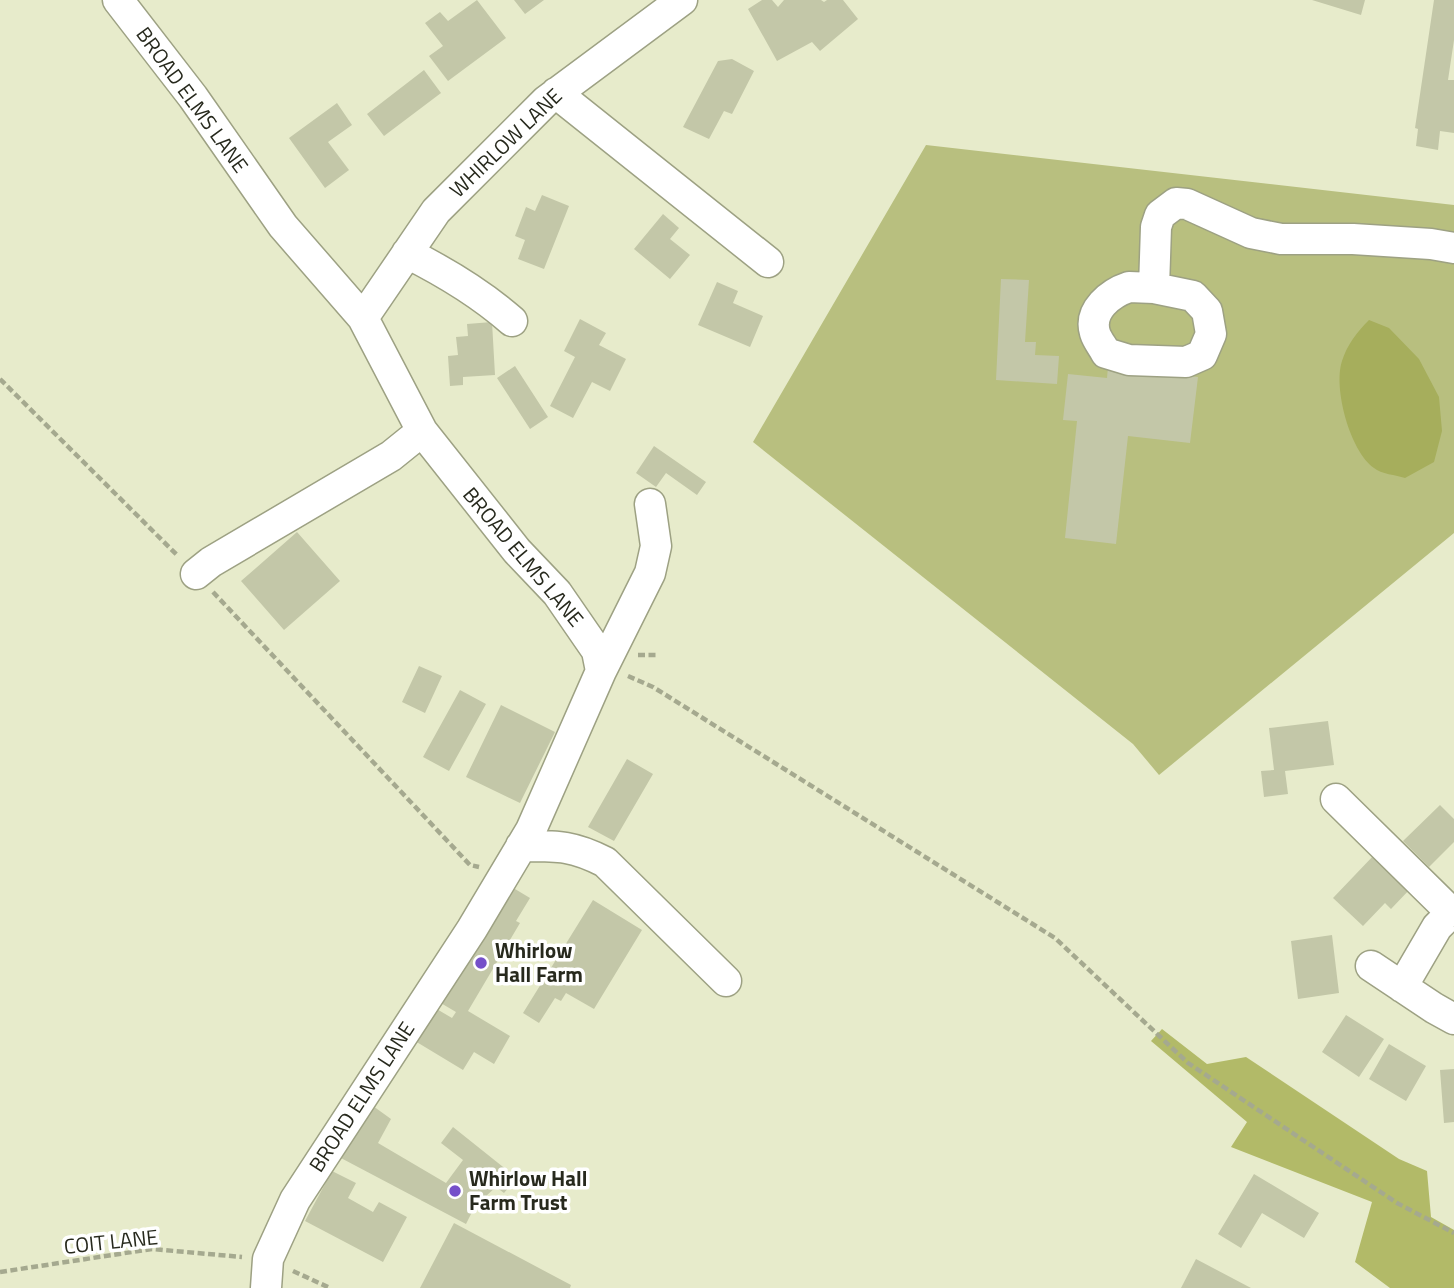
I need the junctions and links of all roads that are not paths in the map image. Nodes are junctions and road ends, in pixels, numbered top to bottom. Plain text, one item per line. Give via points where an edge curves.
1 (118, 0) edge
2 (682, 0) edge
3 (556, 93) junction
4 (1454, 248) edge
5 (407, 253) junction
6 (768, 262) dead end
7 (1154, 288) dead end
8 (363, 318) junction
9 (512, 321) dead end
10 (422, 430) junction
11 (650, 504) dead end
12 (195, 574) road end
13 (601, 671) junction
14 (1336, 800) dead end
15 (521, 846) junction
16 (1453, 911) edge
17 (1371, 966) dead end
18 (726, 981) dead end
19 (1402, 987) junction
20 (1454, 1018) edge
21 (267, 1273) edge

1 - 8 street, BROAD ELMS LANE via 283,226
2 - 3 street, WHIRLOW LANE
3 - 5 street, WHIRLOW LANE via 436,211
3 - 6 street
4 - 7 street via 1353,239 1281,239 1251,233 1176,203 1160,215 1156,227
5 - 8 street, WHIRLOW LANE
5 - 9 street via 452,275
8 - 10 street, BROAD ELMS LANE
10 - 12 street via 391,456
10 - 13 street, BROAD ELMS LANE via 517,551 557,593 597,651
11 - 13 street via 656,546 650,573
13 - 15 street, BROAD ELMS LANE
14 - 16 street
15 - 18 street via 581,850 605,862
15 - 21 street, BROAD ELMS LANE via 296,1200
16 - 19 street via 1437,927
17 - 19 street
19 - 20 street

